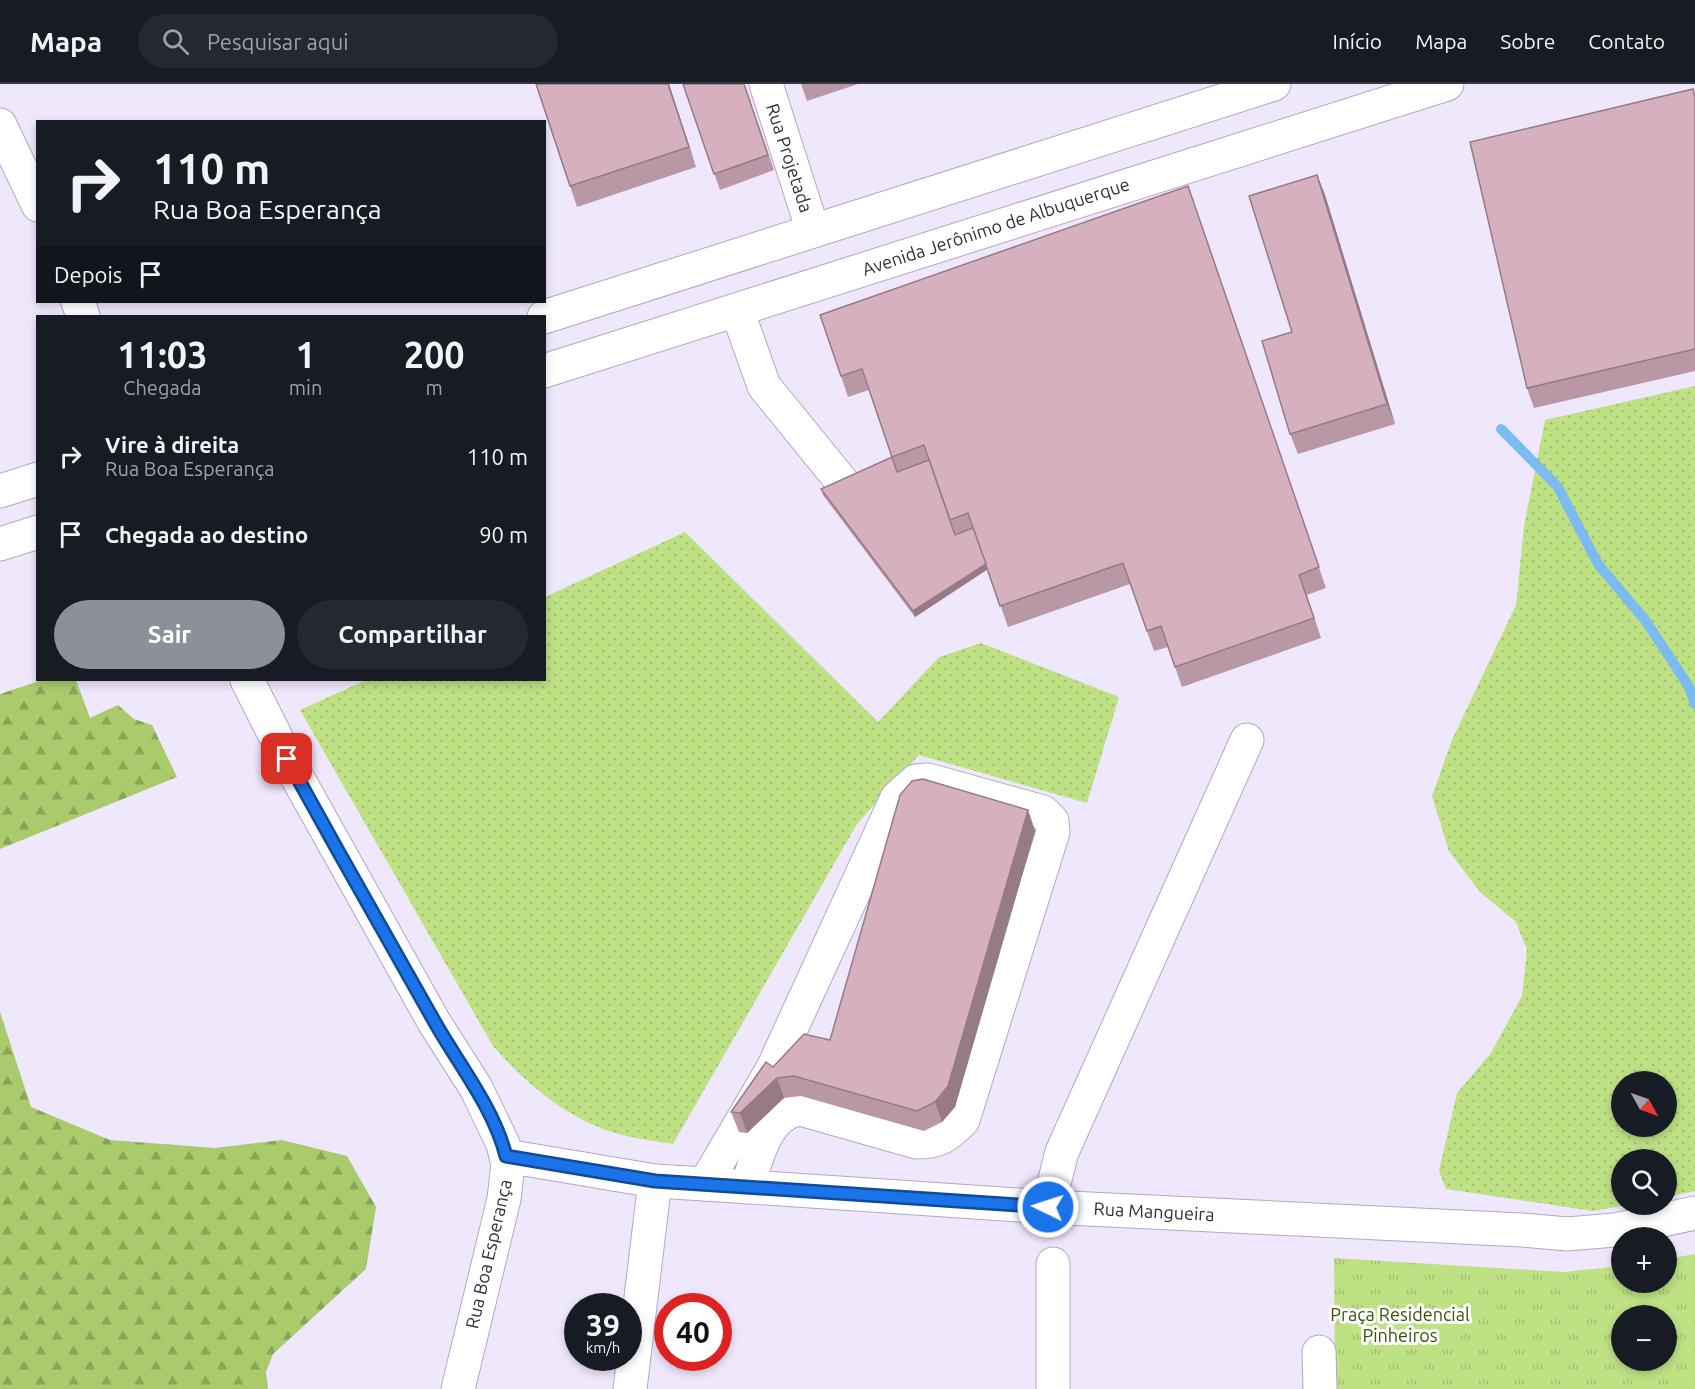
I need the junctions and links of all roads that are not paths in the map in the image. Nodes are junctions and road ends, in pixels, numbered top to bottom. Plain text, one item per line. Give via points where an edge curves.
1 (765, 84) edge
2 (1274, 84) edge
3 (1447, 84) edge
4 (0, 125) edge
5 (36, 201) edge
6 (813, 231) junction
7 (737, 310) junction
8 (546, 316) edge
9 (546, 370) edge
10 (36, 480) edge
11 (0, 491) edge
12 (36, 533) edge
13 (890, 540) edge
14 (0, 544) edge
15 (248, 681) edge
16 (1246, 740) dead end
17 (506, 1156) junction
18 (655, 1181) junction
19 (705, 1184) junction
20 (747, 1187) junction
21 (1048, 1207) junction
22 (1695, 1214) edge
23 (1053, 1264) dead end
24 (1319, 1352) dead end
25 (458, 1389) edge
26 (630, 1389) edge
27 (1053, 1389) edge
28 (1320, 1389) edge

1 - 6 main road, Rua Projetada
2 - 6 main road
3 - 7 main road, Avenida Jerônimo de Albuquerque
4 - 5 main road
6 - 8 main road
7 - 9 main road, Avenida Jerônimo de Albuquerque
7 - 13 main road via 764,386
10 - 11 main road
12 - 14 main road
15 - 17 main road, Rua Boa Esperança via 434,1022 476,1088
16 - 21 main road via 1062,1152
17 - 18 main road, Rua Mangueira
17 - 25 main road, Rua Boa Esperança via 504,1199
18 - 19 main road, Rua Mangueira
18 - 26 main road
19 - 20 main road, Rua Mangueira
19 - 20 main road via 773,1068 897,798 916,781 928,780 1043,812 1052,821 1053,832 963,1120 933,1142 916,1142 800,1109 788,1110 768,1132
20 - 21 main road, Rua Mangueira
21 - 22 main road, Rua Mangueira via 1567,1234 1615,1230
23 - 27 main road
24 - 28 main road

